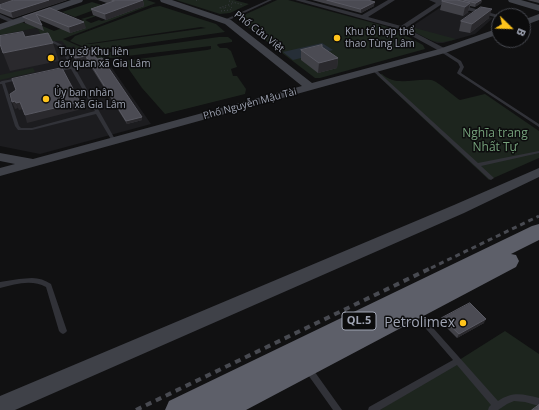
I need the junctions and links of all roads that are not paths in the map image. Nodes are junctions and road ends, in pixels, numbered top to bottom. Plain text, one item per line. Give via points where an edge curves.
1 (79, 0) edge
2 (164, 0) edge
3 (270, 0) edge
4 (298, 0) edge
5 (392, 0) edge
6 (432, 0) edge
7 (512, 0) edge
8 (442, 1) edge
9 (539, 8) edge
10 (491, 14) edge
11 (0, 16) edge
12 (362, 18) junction
13 (226, 20) junction
14 (14, 22) junction
15 (0, 27) edge
16 (402, 28) junction
17 (491, 34) edge
18 (42, 44) edge
19 (443, 51) junction
20 (73, 67) junction
21 (374, 70) junction
22 (47, 73) edge
23 (23, 78) edge
24 (2, 83) edge
25 (310, 87) junction
26 (98, 112) junction
27 (539, 126) edge
28 (114, 140) junction
29 (539, 152) edge
30 (0, 157) edge
31 (33, 163) junction
32 (477, 165) junction
33 (0, 172) edge
34 (539, 172) edge
35 (491, 178) dead end
36 (539, 231) edge
37 (539, 245) edge
38 (0, 286) edge
39 (421, 300) junction
40 (63, 331) dead end
41 (458, 361) junction
42 (305, 365) junction
43 (539, 402) edge
44 (0, 406) edge
45 (495, 408) edge
46 (179, 410) edge
47 (219, 410) edge
48 (338, 410) edge
49 (372, 410) edge

1 - 14 street
2 - 13 street, Phố Cửu Việt
3 - 13 lane
4 - 12 street
5 - 12 street via 380,4
6 - 8 street
7 - 9 street
8 - 10 street
8 - 16 street
11 - 14 street
12 - 16 street
13 - 25 street, Phố Cửu Việt
14 - 15 street
16 - 19 street
17 - 19 street, Phố Nguyễn Mậu Tài
18 - 20 lane via 59,44
19 - 21 street, Phố Nguyễn Mậu Tài
19 - 27 lane via 460,62 462,67 459,73
20 - 22 lane
20 - 26 lane
21 - 25 street, Phố Nguyễn Mậu Tài
21 - 32 lane
23 - 24 lane
24 - 26 lane via 20,129 32,129
25 - 28 street, Phố Nguyễn Mậu Tài
26 - 28 lane
28 - 31 street, Phố Nguyễn Mậu Tài
29 - 32 lane
30 - 31 street
31 - 33 street, Phố Nguyễn Mậu Tài
32 - 35 lane
34 - 44 street
36 - 39 highway, QL.5
37 - 39 highway, QL.5
38 - 40 lane via 29,280 44,282 49,286
39 - 41 lane
39 - 42 highway, QL.5
39 - 46 highway, QL.5
41 - 45 lane
41 - 49 lane
42 - 47 highway, QL.5
42 - 48 lane
43 - 45 lane via 521,397 508,398

